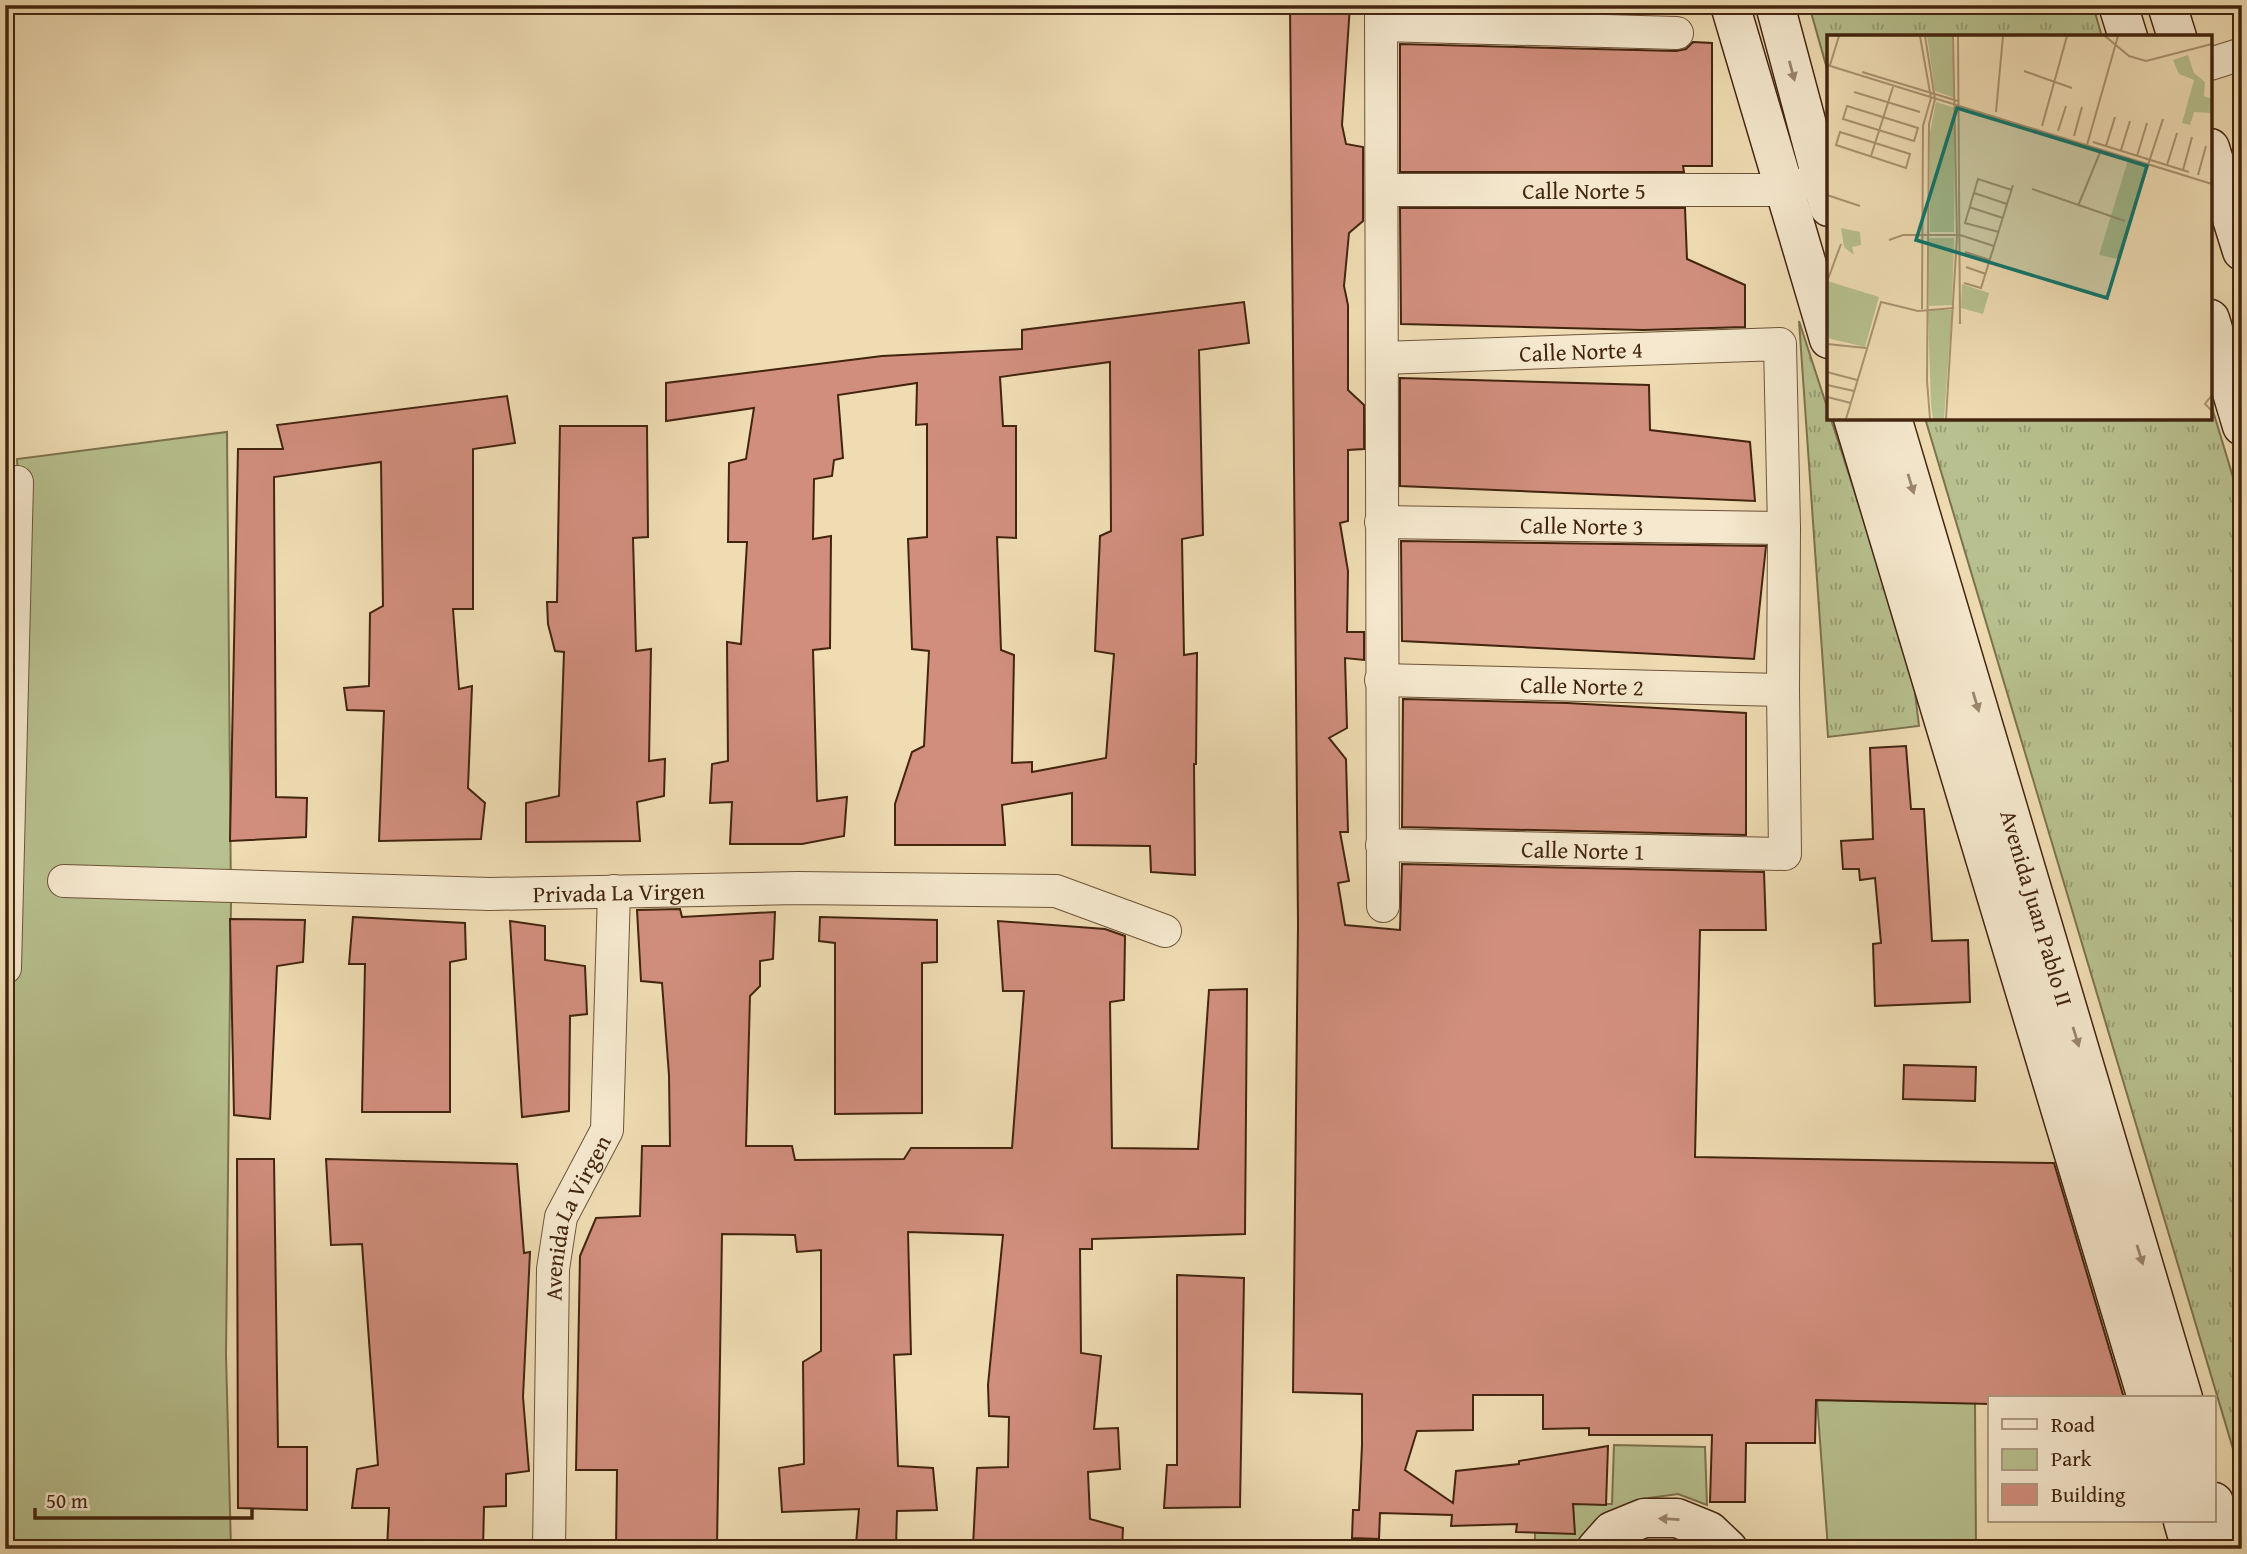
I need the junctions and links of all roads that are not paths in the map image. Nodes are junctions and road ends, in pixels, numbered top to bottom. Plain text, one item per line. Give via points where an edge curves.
1 (1730, 5) edge
2 (1775, 5) edge
3 (2119, 5) edge
4 (2167, 5) edge
5 (1381, 15) edge
6 (1676, 33) dead end
7 (2127, 35) edge
8 (2176, 35) edge
9 (2242, 54) edge
10 (2212, 63) edge
11 (2212, 154) edge
12 (1826, 188) edge
13 (1383, 190) junction
14 (1784, 190) junction
15 (2242, 251) edge
16 (2212, 327) edge
17 (1827, 332) edge
18 (1382, 358) junction
19 (1854, 420) edge
20 (1893, 420) edge
21 (2242, 426) edge
22 (17, 482) dead end
23 (1381, 522) junction
24 (1784, 528) junction
25 (1381, 680) junction
26 (1783, 691) junction
27 (1382, 845) junction
28 (64, 881) dead end
29 (614, 891) junction
30 (1383, 906) dead end
31 (1165, 931) dead end
32 (5, 968) edge
33 (2146, 1396) edge
34 (2182, 1396) edge
35 (2216, 1509) edge
36 (2183, 1522) edge
37 (549, 1549) edge
38 (1596, 1549) edge
39 (1728, 1549) edge
40 (2191, 1549) edge
41 (2228, 1549) edge

1 - 14 street
2 -> 12 street
3 - 7 street
4 - 8 street
5 - 6 street
5 - 13 street
9 - 10 street
11 - 15 street
12 - 14 street, Calle Norte 5
13 - 14 street, Calle Norte 5
13 - 18 street
14 - 17 street
16 - 21 street
18 - 23 street
18 - 24 street, Calle Norte 4 via 1780,344
19 - 33 street
20 -> 34 street, Avenida Juan Pablo II
22 - 32 street
23 - 24 street, Calle Norte 3
23 - 25 street
24 - 26 street
25 - 26 street, Calle Norte 2
25 - 27 street
26 - 27 street, Calle Norte 1 via 1785,854
27 - 30 street
28 - 29 street, Privada La Virgen via 490,894
29 - 31 street, Privada La Virgen via 1056,891
29 - 37 street, Avenida La Virgen via 607,1130 561,1217 552,1269
35 - 41 street
36 - 40 street
39 -> 38 street via 1709,1531 1677,1518 1644,1518 1612,1531

